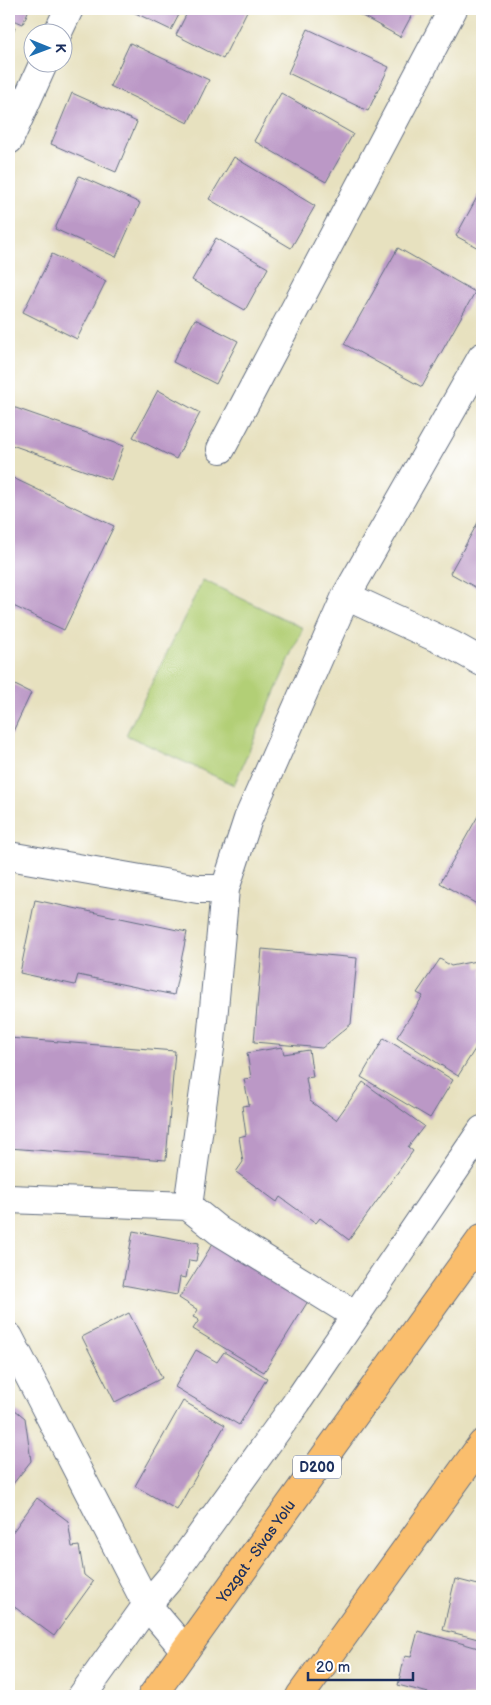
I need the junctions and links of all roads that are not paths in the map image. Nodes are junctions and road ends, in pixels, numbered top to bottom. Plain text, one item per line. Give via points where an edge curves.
1 (69, 9) edge
2 (453, 9) edge
3 (63, 22) edge
4 (40, 72) edge
5 (9, 140) edge
6 (482, 357) edge
7 (222, 448) dead end
8 (346, 596) junction
9 (482, 662) edge
10 (9, 856) edge
11 (225, 889) junction
12 (482, 1130) edge
13 (9, 1199) edge
14 (188, 1206) junction
15 (482, 1238) edge
16 (355, 1315) junction
17 (9, 1337) edge
18 (482, 1444) edge
19 (147, 1606) junction
20 (185, 1650) junction
21 (82, 1696) edge
22 (152, 1696) edge
23 (300, 1696) edge

1 - 3 street
2 - 7 street
4 - 5 street
6 - 8 street
8 - 9 street
8 - 11 street via 248,819
10 - 11 street via 198,889
11 - 14 street via 211,1042
12 - 16 street
13 - 14 street
14 - 16 street via 219,1231
15 - 20 highway, Yozgat - Sivas Yolu / D200
16 - 19 street via 286,1418
17 - 19 street
18 - 23 highway
19 - 20 street
19 - 21 street
20 - 22 highway, Yozgat - Sivas Yolu / D200

